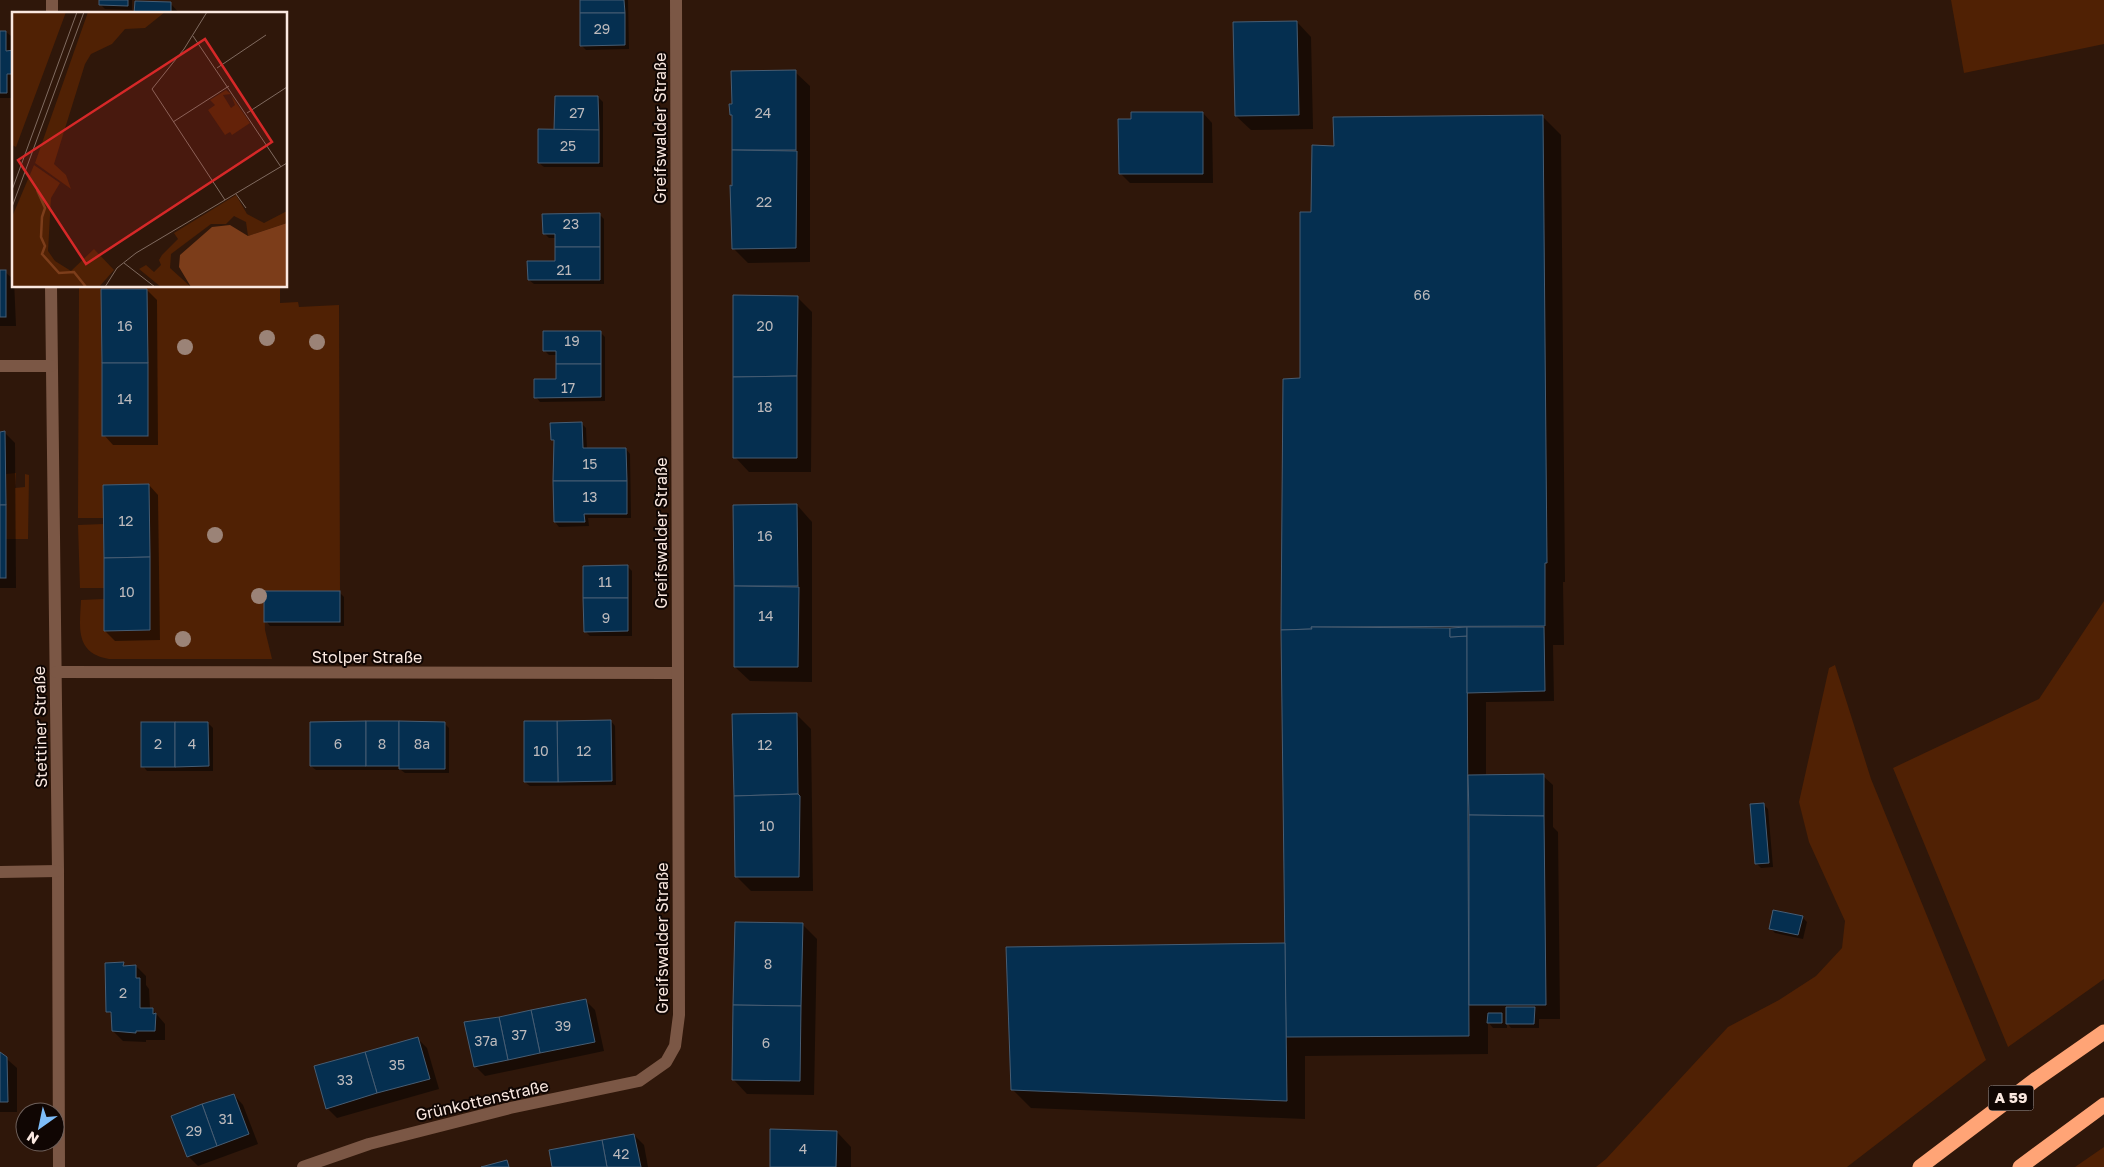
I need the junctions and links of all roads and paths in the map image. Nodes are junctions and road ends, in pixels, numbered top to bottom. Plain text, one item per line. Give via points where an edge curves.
1 (676, 0) edge
2 (51, 288) edge
3 (0, 366) edge
4 (51, 366) junction
5 (56, 672) junction
6 (678, 673) junction
7 (0, 872) edge
8 (58, 872) junction
9 (2104, 1032) edge
10 (666, 1062) joint
11 (2104, 1105) edge
12 (59, 1167) edge
13 (303, 1167) edge
14 (1920, 1167) edge
15 (2020, 1167) edge

1 - 6 street, Greifswalder Straße
2 - 4 street, Stettiner Straße
3 - 4 street
4 - 5 street, Stettiner Straße
5 - 6 street, Stolper Straße
5 - 8 street, Stettiner Straße
6 - 10 street, Greifswalder Straße via 679,1015 675,1046
7 - 8 street
8 - 12 street, Stettiner Straße
9 - 14 highway, A 59
10 - 13 street, Grünkottenstraße via 639,1081 369,1144
11 - 15 highway

